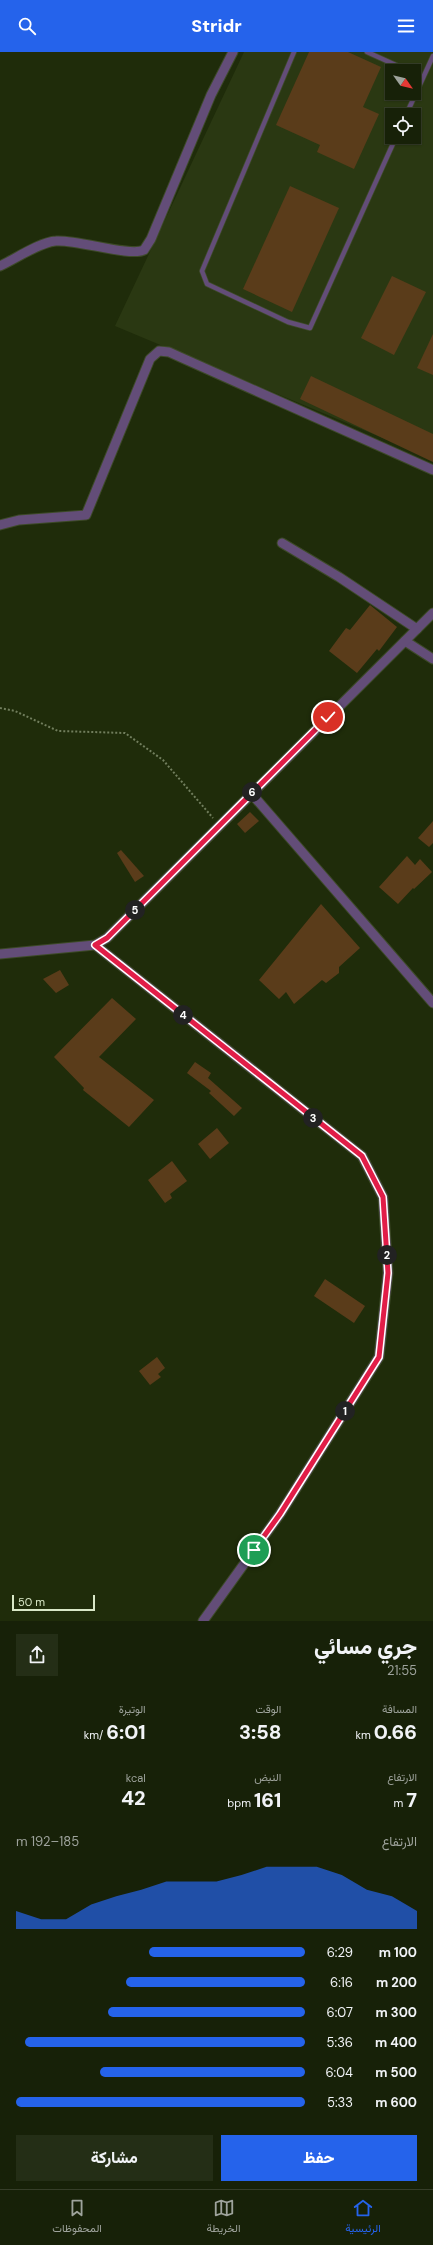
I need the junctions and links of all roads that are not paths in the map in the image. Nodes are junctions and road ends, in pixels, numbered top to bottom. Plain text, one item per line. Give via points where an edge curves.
1 (233, 52) edge
2 (294, 52) edge
3 (367, 52) edge
4 (433, 56) edge
5 (394, 64) edge
6 (423, 77) joint
7 (409, 108) edge
8 (393, 144) edge
9 (0, 266) edge
10 (433, 470) edge
11 (0, 525) edge
12 (282, 544) dead end
13 (433, 613) edge
14 (417, 629) junction
15 (405, 641) junction
16 (433, 659) edge
17 (251, 793) junction
18 (95, 945) junction
19 (0, 954) edge
20 (433, 1003) edge
21 (203, 1621) edge

1 - 9 street via 211,95 151,239 144,250 130,252 71,241 55,241
2 - 8 lane via 202,271 207,284 288,322 310,328
3 - 5 lane
4 - 6 lane
6 - 7 lane
10 - 11 street via 169,352 159,351 150,358 86,514 19,520
12 - 14 street via 339,577
13 - 14 street
14 - 15 street
15 - 16 street
15 - 17 street
17 - 18 street via 107,938
17 - 20 street
18 - 19 street
18 - 21 street via 362,1156 383,1197 388,1273 379,1357 280,1514

